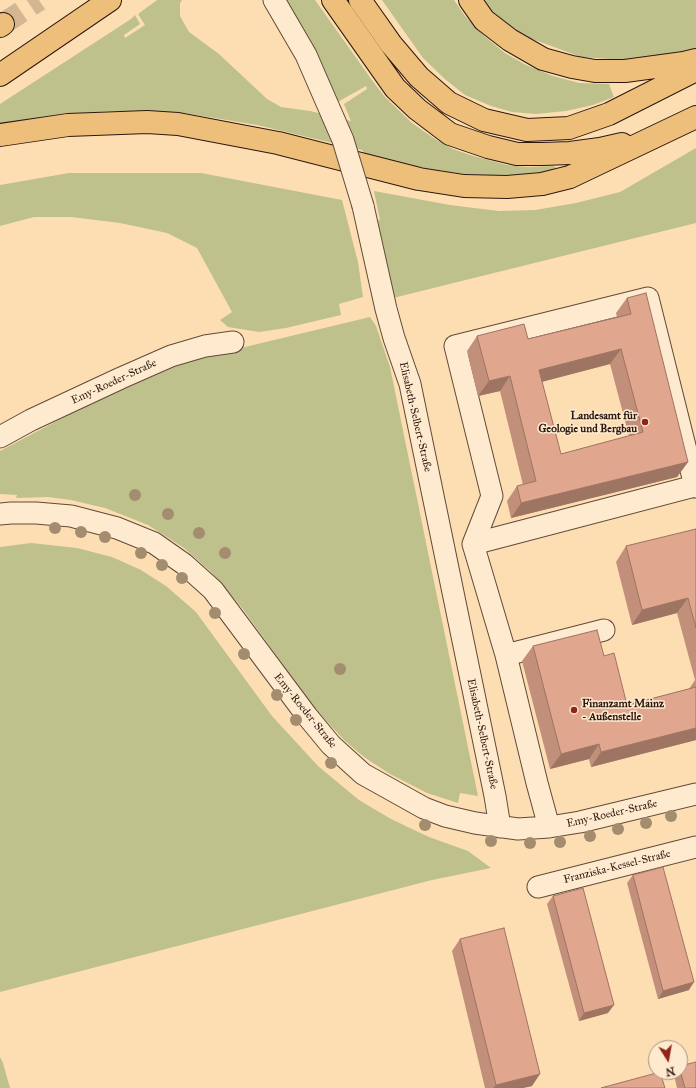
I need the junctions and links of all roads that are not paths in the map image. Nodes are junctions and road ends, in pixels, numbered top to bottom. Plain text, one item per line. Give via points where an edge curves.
1 (110, 0) edge
2 (274, 0) edge
3 (333, 0) edge
4 (360, 0) edge
5 (470, 0) edge
6 (696, 60) edge
7 (696, 70) edge
8 (0, 75) edge
9 (696, 117) edge
10 (0, 135) edge
11 (660, 135) junction
12 (234, 342) dead end
13 (0, 437) edge
14 (695, 486) edge
15 (0, 514) edge
16 (473, 544) junction
17 (604, 630) dead end
18 (506, 655) junction
19 (696, 794) edge
20 (500, 827) junction
21 (549, 827) junction
22 (696, 847) edge
23 (538, 887) dead end

1 - 8 highway
2 - 20 street, Elisabeth-Selbert-Straße, bridge via 306,55 343,140 363,206 386,309 410,384
3 - 11 highway via 395,88 450,134 488,148 517,154 600,149
4 - 7 highway via 414,72 449,103 484,120 527,130 568,128 609,114
5 - 6 highway via 484,20 510,40 543,59 572,67 595,71 625,71 684,64
9 - 11 highway
10 - 11 highway via 68,124 178,124 278,143 419,179 464,186 507,187 542,184 570,177
12 - 13 street, Emy-Roeder-Straße via 205,346 172,356 31,420
14 - 16 street
14 - 16 street via 648,298 455,346 492,496
15 - 20 street, Emy-Roeder-Straße via 36,513 71,516 117,528 154,543 184,564 213,590 307,716 331,745 363,774 424,808 445,816
16 - 18 street
17 - 18 street
18 - 21 street
19 - 21 street, Emy-Roeder-Straße
20 - 21 street, Emy-Roeder-Straße
22 - 23 street, Franziska-Kessel-Straße

